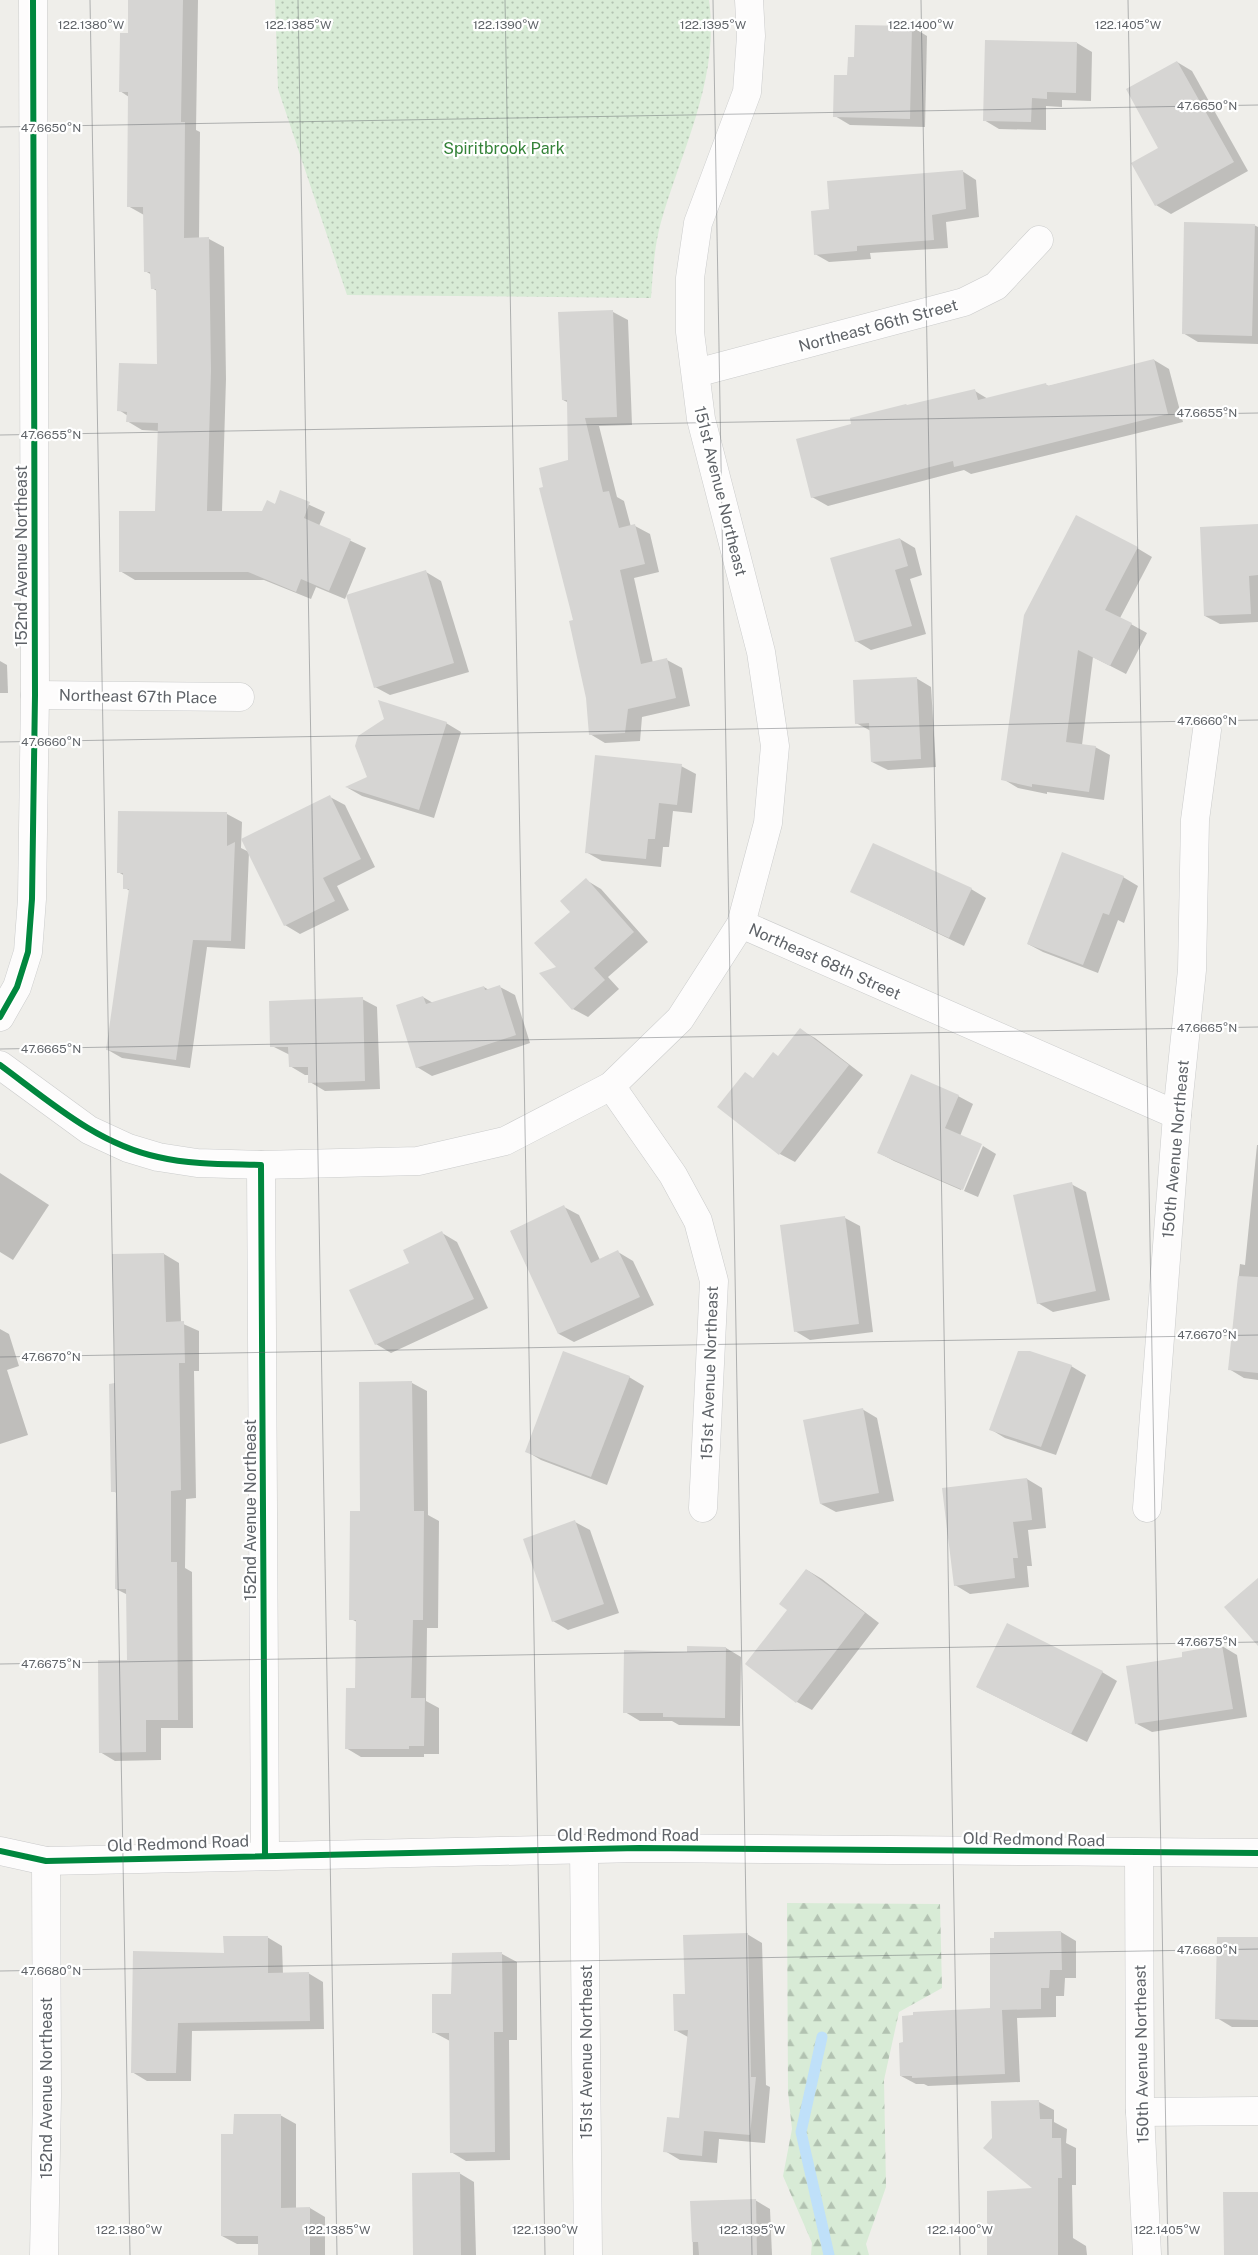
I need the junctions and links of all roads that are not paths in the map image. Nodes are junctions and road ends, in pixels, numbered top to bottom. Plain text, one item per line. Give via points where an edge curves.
1 (33, 0) edge
2 (749, 0) edge
3 (1039, 240) dead end
4 (696, 373) junction
5 (35, 695) junction
6 (240, 697) dead end
7 (1206, 730) dead end
8 (741, 924) junction
9 (0, 1016) edge
10 (0, 1065) edge
11 (611, 1086) junction
12 (1177, 1115) junction
13 (261, 1164) junction
14 (703, 1508) dead end
15 (1147, 1508) dead end
16 (584, 1849) junction
17 (0, 1851) edge
18 (1258, 1853) edge
19 (1139, 1854) junction
20 (265, 1855) junction
21 (46, 1861) junction
22 (1258, 2111) edge
23 (1140, 2112) junction
24 (44, 2255) edge
25 (588, 2255) edge
26 (1148, 2255) edge

1 - 5 street, 152nd Avenue Northeast
2 - 4 street, 151st Avenue Northeast via 751,36 747,92 698,223 690,278 690,332
3 - 4 street, Northeast 66th Street via 996,286 964,302
4 - 8 street, 151st Avenue Northeast via 701,419 761,652 775,746 768,823
5 - 6 street, Northeast 67th Place
5 - 9 street, 152nd Avenue Northeast via 32,899 28,952 17,987
7 - 12 street, 150th Avenue Northeast via 1195,820 1192,970
8 - 11 street, Northeast 68th Street via 680,1019
8 - 12 street, Northeast 68th Street
10 - 13 street, Northeast 68th Street via 89,1130 128,1148 196,1163
11 - 13 street, Northeast 68th Street via 506,1141 418,1161
11 - 14 street, 151st Avenue Northeast via 673,1175 698,1221 714,1281
12 - 15 street, 150th Avenue Northeast
13 - 20 street, 152nd Avenue Northeast
16 - 19 street, Old Redmond Road
16 - 20 street, Old Redmond Road
16 - 25 street, 151st Avenue Northeast
17 - 21 street, Old Redmond Road
18 - 19 street, Old Redmond Road
19 - 23 street, 150th Avenue Northeast
20 - 21 street, Old Redmond Road
21 - 24 street, 152nd Avenue Northeast
22 - 23 street
23 - 26 street, 150th Avenue Northeast

